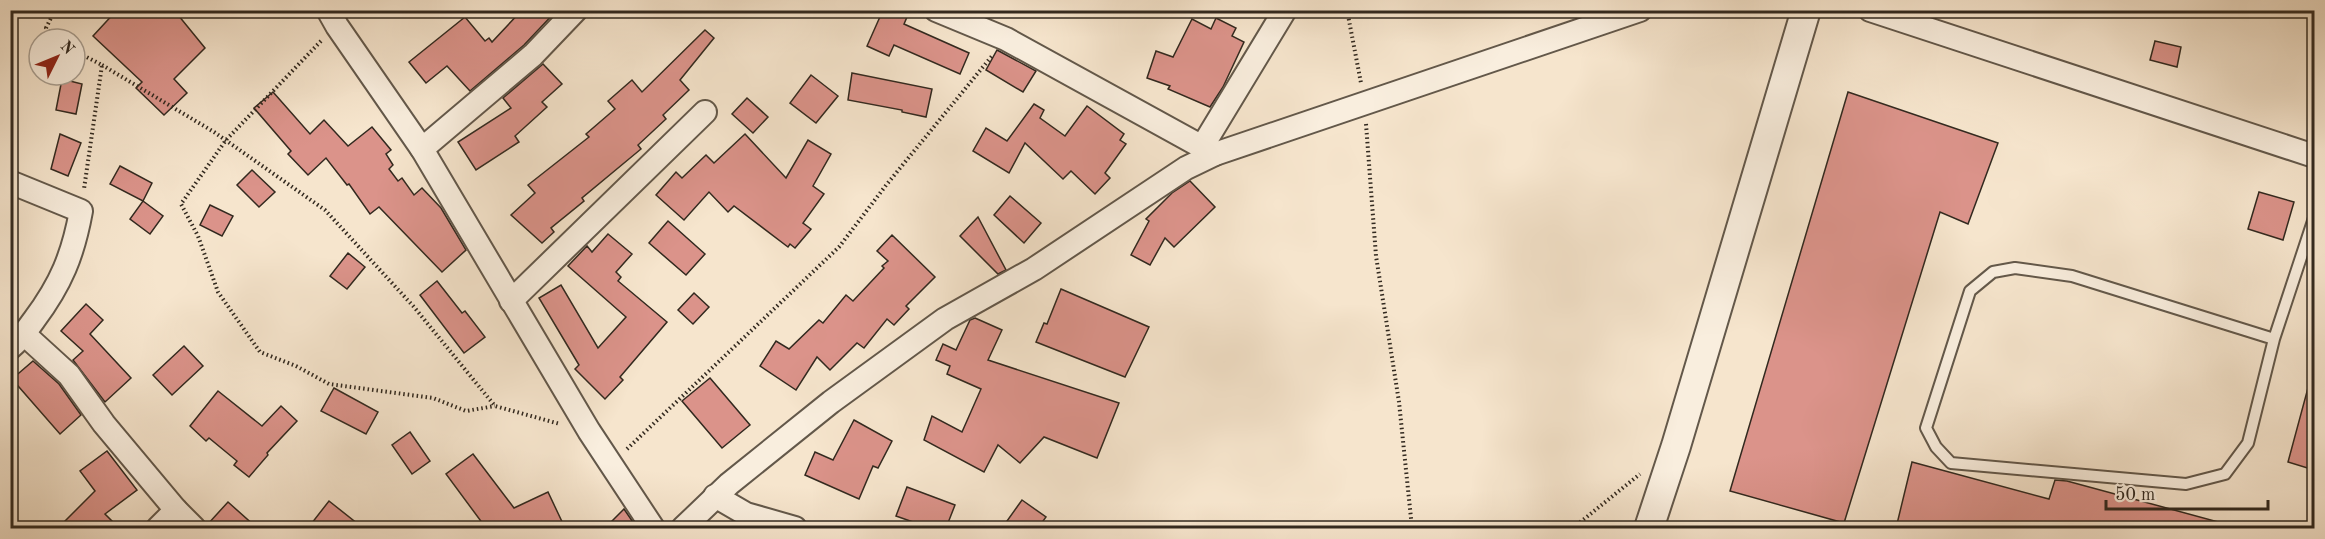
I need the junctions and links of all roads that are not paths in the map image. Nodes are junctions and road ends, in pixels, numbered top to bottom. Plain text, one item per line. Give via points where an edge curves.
1 (576, 10) edge
2 (936, 10) edge
3 (1285, 10) edge
4 (1640, 10) edge
5 (1806, 10) edge
6 (1870, 10) edge
7 (332, 18) edge
8 (705, 112) dead end
9 (422, 149) junction
10 (1209, 151) junction
11 (2314, 156) edge
12 (10, 182) edge
13 (2314, 218) edge
14 (511, 301) junction
15 (2274, 339) junction
16 (17, 341) edge
17 (715, 496) junction
18 (176, 510) junction
19 (158, 528) edge
20 (194, 528) edge
21 (653, 528) edge
22 (682, 528) edge
23 (795, 528) edge
24 (1649, 528) edge

1 - 9 street via 533,55
2 - 10 street via 1006,39
3 - 10 street
4 - 10 street via 1365,104
5 - 24 street
6 - 11 street
7 - 9 street
8 - 14 street
9 - 14 street
10 - 17 street via 1034,269 945,319 831,402
12 - 16 street via 81,211 68,265 53,295
13 - 15 lane
14 - 21 street
15 - 15 lane via 2072,276 2015,268 1993,272 1970,291 1926,428 1951,463 2186,484 2225,474 2248,443
16 - 18 street via 69,375
17 - 22 street
17 - 23 street via 746,514
18 - 19 street
18 - 20 street

